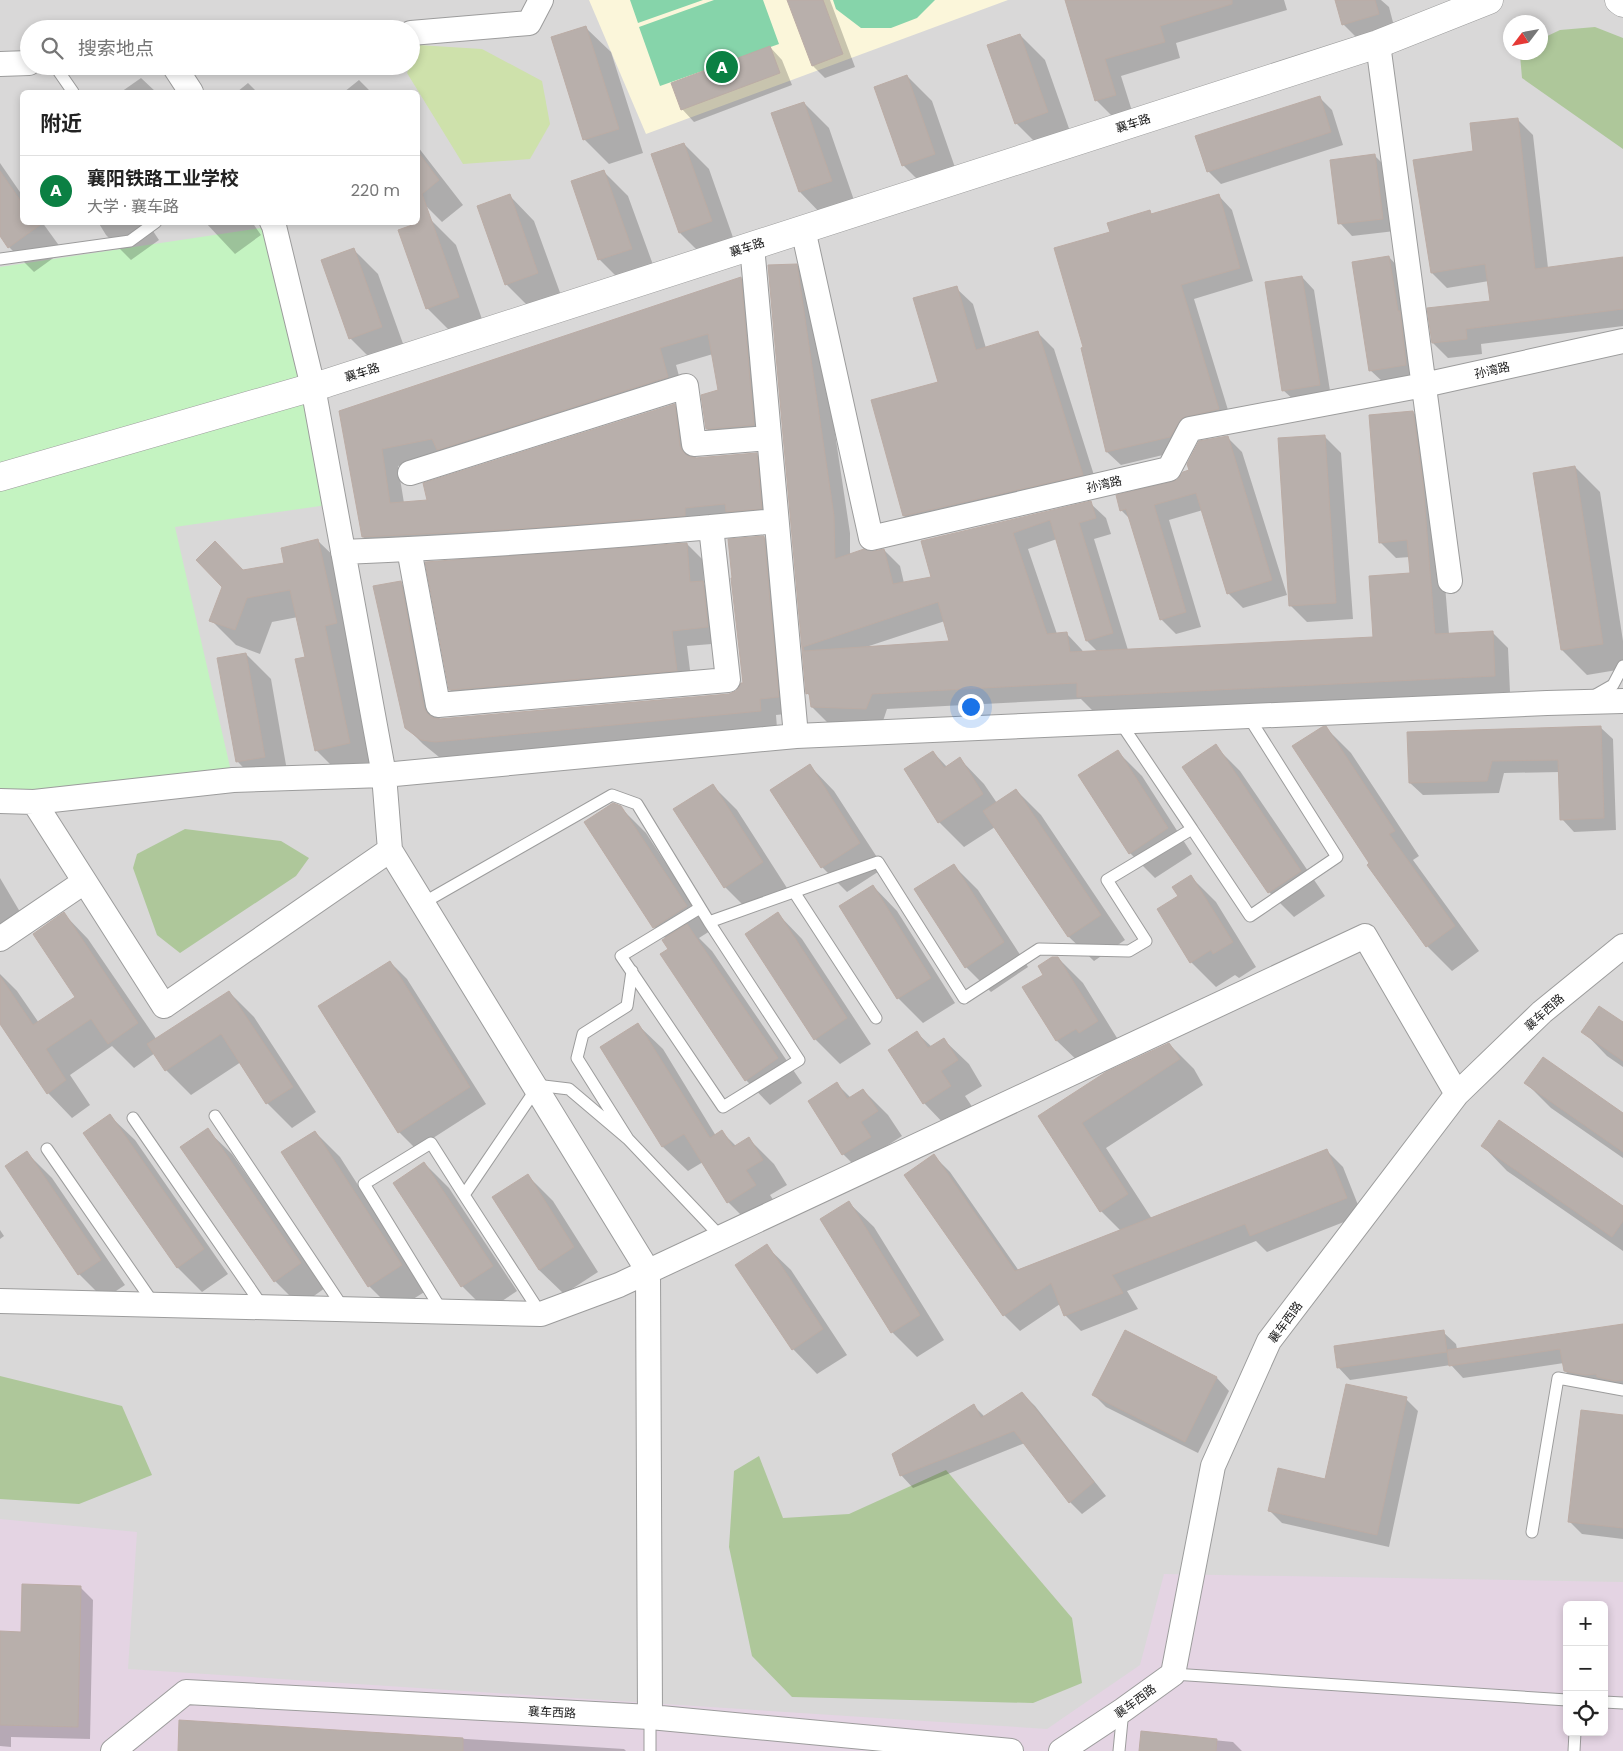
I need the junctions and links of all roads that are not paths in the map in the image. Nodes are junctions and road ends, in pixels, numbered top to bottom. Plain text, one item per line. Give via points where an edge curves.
1 (541, 0) edge
2 (1489, 0) edge
3 (1619, 0) edge
4 (1623, 3) edge
5 (420, 32) edge
6 (1378, 44) junction
7 (20, 63) edge
8 (0, 64) edge
9 (61, 75) edge
10 (180, 75) edge
11 (72, 90) edge
12 (190, 90) edge
13 (152, 225) edge
14 (273, 225) edge
15 (803, 229) junction
16 (752, 246) junction
17 (0, 259) edge
18 (1623, 341) edge
19 (1424, 385) junction
20 (313, 387) junction
21 (768, 438) junction
22 (410, 473) dead end
23 (0, 477) edge
24 (776, 521) junction
25 (712, 527) junction
26 (409, 549) junction
27 (343, 552) junction
28 (1450, 581) dead end
29 (1623, 666) edge
30 (1623, 701) edge
31 (1585, 702) junction
32 (1248, 716) junction
33 (1120, 722) junction
34 (796, 736) junction
35 (384, 775) junction
36 (0, 801) edge
37 (34, 802) junction
38 (1192, 829) junction
39 (390, 850) junction
40 (84, 882) junction
41 (794, 892) junction
42 (423, 903) junction
43 (700, 908) junction
44 (709, 922) junction
45 (0, 938) edge
46 (1623, 946) edge
47 (632, 971) junction
48 (876, 1018) dead end
49 (536, 1089) junction
50 (1457, 1094) junction
51 (216, 1116) dead end
52 (133, 1118) dead end
53 (628, 1139) junction
54 (46, 1149) dead end
55 (464, 1195) junction
56 (722, 1237) junction
57 (648, 1271) junction
58 (0, 1301) edge
59 (154, 1304) junction
60 (263, 1307) junction
61 (344, 1309) junction
62 (442, 1311) junction
63 (541, 1314) junction
64 (1623, 1390) edge
65 (1532, 1532) dead end
66 (1173, 1674) junction
67 (1563, 1700) edge
68 (1608, 1702) edge
69 (1623, 1703) edge
70 (1123, 1710) junction
71 (650, 1717) junction
72 (1575, 1736) edge
73 (113, 1751) edge
74 (650, 1751) edge
75 (1012, 1751) edge
76 (1061, 1751) edge
77 (1119, 1751) edge
78 (1574, 1751) edge

1 - 5 street via 529,23
2 - 6 street, 襄车路
3 - 4 street
6 - 15 street, 襄车路
6 - 19 street
7 - 8 street
9 - 11 lane
10 - 12 street
13 - 17 lane via 130,241
14 - 20 street
15 - 16 street, 襄车路
15 - 19 street, 孙湾路 via 871,538 1169,469 1190,429
16 - 20 street, 襄车路
16 - 21 street
18 - 19 street, 孙湾路
19 - 28 street
20 - 23 street, 襄车路
20 - 27 street
21 - 22 street via 694,444 686,386
21 - 24 street
24 - 25 street
24 - 34 street
25 - 26 street
25 - 26 street via 728,680 438,706
26 - 27 street
27 - 35 street
29 - 31 lane via 1613,684
30 - 31 street
31 - 32 street
32 - 33 street
32 - 38 lane via 1337,857 1250,916
33 - 34 street
33 - 38 lane
34 - 35 street
35 - 37 street via 232,780
35 - 39 street
36 - 37 street
37 - 40 street
38 - 41 lane via 1107,880 1146,941 1129,951 1039,949 964,998 878,862
39 - 40 street via 164,1006
39 - 42 street
40 - 45 street
41 - 44 lane
41 - 48 lane
42 - 43 lane via 612,796 638,804
42 - 49 street
43 - 44 lane
43 - 47 lane via 622,956
44 - 47 lane via 799,1060 723,1107
46 - 50 street, 襄车西路 via 1542,1012
47 - 53 lane via 627,1006 583,1034 577,1058
49 - 53 lane via 544,1086 569,1089
49 - 55 lane
49 - 57 street
50 - 56 street via 1365,936
50 - 66 street, 襄车西路 via 1269,1341 1213,1466
51 - 61 lane
52 - 60 lane
53 - 56 lane
54 - 59 lane
55 - 62 lane via 431,1142 364,1184
55 - 63 lane
56 - 57 street
57 - 63 street
57 - 71 street
58 - 59 street
59 - 60 street
60 - 61 street
61 - 62 street
62 - 63 street
64 - 65 lane via 1558,1378
66 - 67 lane
66 - 70 street, 襄车西路
68 - 69 lane
70 - 76 street, 襄车西路
70 - 77 lane
71 - 73 street, 襄车西路 via 186,1692
71 - 74 lane
71 - 75 street, 襄车西路
72 - 78 lane

